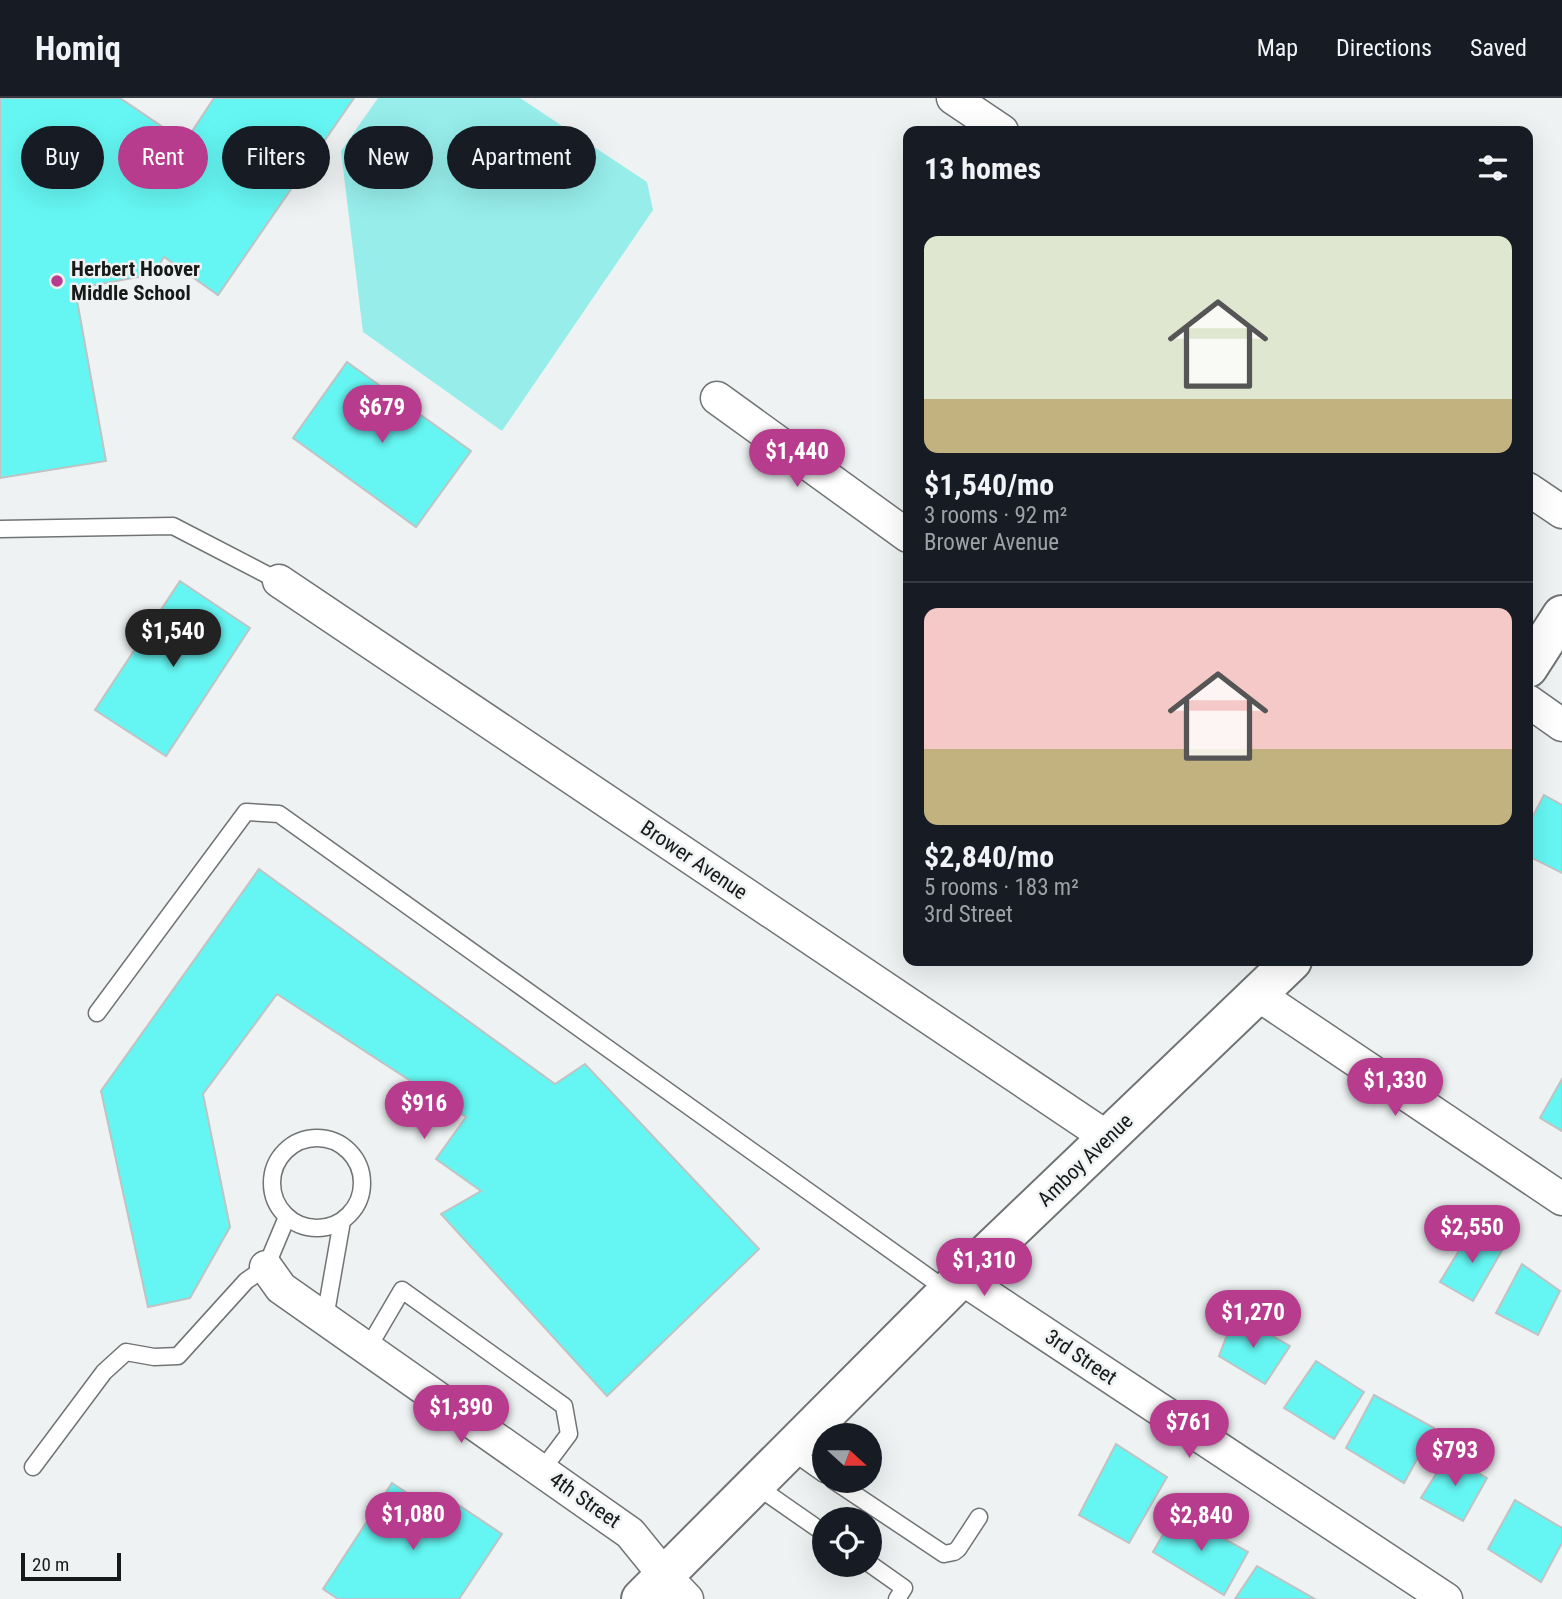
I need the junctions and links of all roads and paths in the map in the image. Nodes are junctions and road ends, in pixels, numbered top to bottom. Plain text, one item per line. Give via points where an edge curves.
1 (953, 98) edge
2 (995, 126) edge
3 (717, 398) dead end
4 (1533, 492) edge
5 (1562, 512) edge
6 (0, 529) edge
7 (903, 532) edge
8 (279, 581) joint
9 (1562, 615) edge
10 (1533, 660) edge
11 (1533, 705) edge
12 (1562, 725) edge
13 (1287, 966) edge
14 (1257, 994) junction
15 (97, 1013) dead end
16 (1108, 1138) junction
17 (1562, 1199) edge
18 (287, 1217) junction
19 (342, 1221) junction
20 (266, 1267) junction
21 (955, 1285) junction
22 (325, 1318) junction
23 (368, 1348) junction
24 (790, 1450) junction
25 (812, 1466) edge
26 (33, 1467) dead end
27 (542, 1471) junction
28 (755, 1485) junction
29 (852, 1493) edge
30 (979, 1517) dead end
31 (812, 1525) edge
32 (882, 1572) edge
33 (664, 1591) edge
34 (897, 1599) edge
35 (1446, 1599) edge

1 - 2 street
3 - 7 street
4 - 5 street
6 - 8 lane via 173,526
8 - 16 street, Brower Avenue
9 - 10 street
11 - 12 street
13 - 14 street, Amboy Avenue
14 - 16 street, Amboy Avenue
14 - 17 street
15 - 21 lane via 246,812 279,814
16 - 21 street, Amboy Avenue
18 - 19 lane via 314,1229
18 - 19 lane via 272,1192 277,1163 299,1142 328,1139 352,1155 361,1176 360,1198
18 - 20 lane
19 - 22 lane
20 - 22 street, 4th Street via 281,1288
20 - 26 lane via 246,1281 178,1356 126,1352 104,1372
21 - 24 street, Amboy Avenue
21 - 35 street, 3rd Street
22 - 23 street, 4th Street
23 - 27 street, 4th Street
23 - 27 lane via 402,1290 564,1406 569,1434
24 - 25 lane
24 - 28 street, Amboy Avenue
27 - 33 street, 4th Street via 631,1533
28 - 31 lane
28 - 33 street, Amboy Avenue
29 - 30 lane via 944,1554 958,1549
32 - 34 lane via 904,1588

